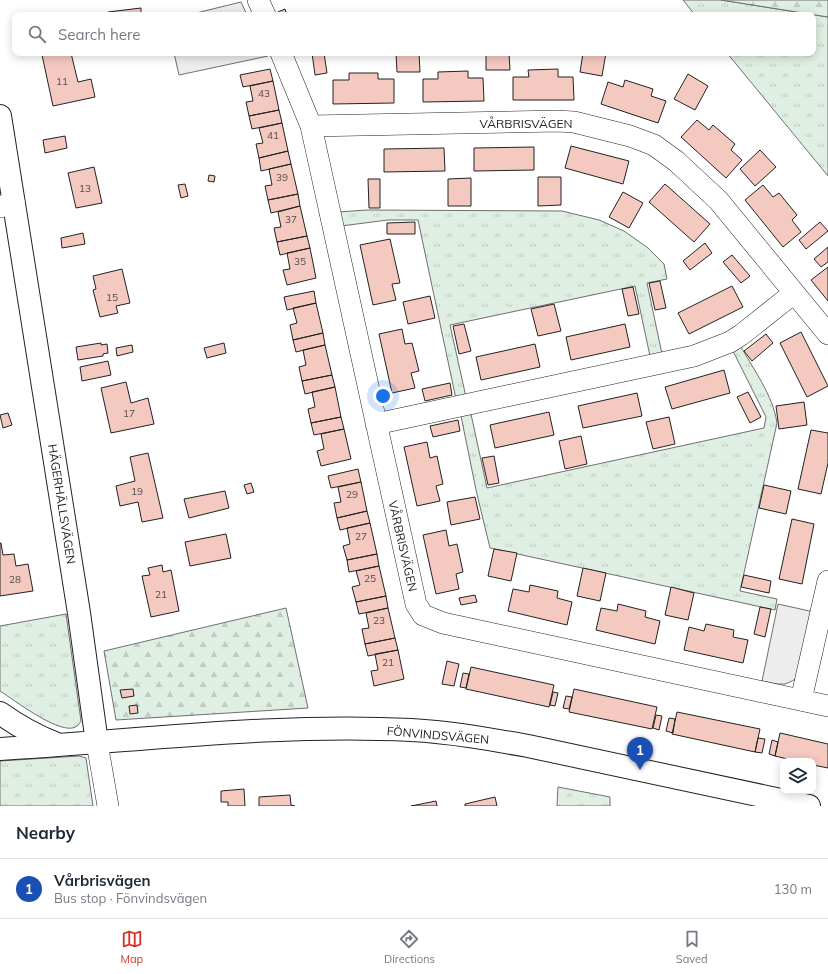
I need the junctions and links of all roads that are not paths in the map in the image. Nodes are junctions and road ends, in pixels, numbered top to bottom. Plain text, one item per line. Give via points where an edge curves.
1 (258, 0) edge
2 (263, 12) edge
3 (282, 56) edge
4 (0, 116) edge
5 (311, 126) junction
6 (7, 204) edge
7 (794, 293) junction
8 (828, 334) edge
9 (376, 424) junction
10 (828, 581) edge
11 (802, 700) junction
12 (828, 706) edge
13 (0, 713) edge
14 (97, 743) junction
15 (60, 746) junction
16 (0, 749) edge
17 (108, 806) edge
18 (809, 806) edge

1 - 2 street
3 - 5 street, VÅRBRISVÄGEN
4 - 6 street, HÄGERHÄLLSVÄGEN
5 - 7 street, VÅRBRISVÄGEN via 557,121 574,122 630,136 654,145 695,177 718,200
5 - 9 street, VÅRBRISVÄGEN
6 - 14 street, HÄGERHÄLLSVÄGEN via 79,613
7 - 8 street, VÅRBRISVÄGEN
7 - 9 street via 736,338 694,356
9 - 11 street, VÅRBRISVÄGEN via 416,604 423,615 443,623
10 - 11 street
11 - 12 street, VÅRBRISVÄGEN
13 - 15 street, FÖNVINDSVÄGEN via 16,725
14 - 15 street, FÖNVINDSVÄGEN
14 - 17 street, HÄGERHÄLLSVÄGEN
14 - 18 street, FÖNVINDSVÄGEN via 256,731 418,731 528,746
15 - 16 street, FÖNVINDSVÄGEN

